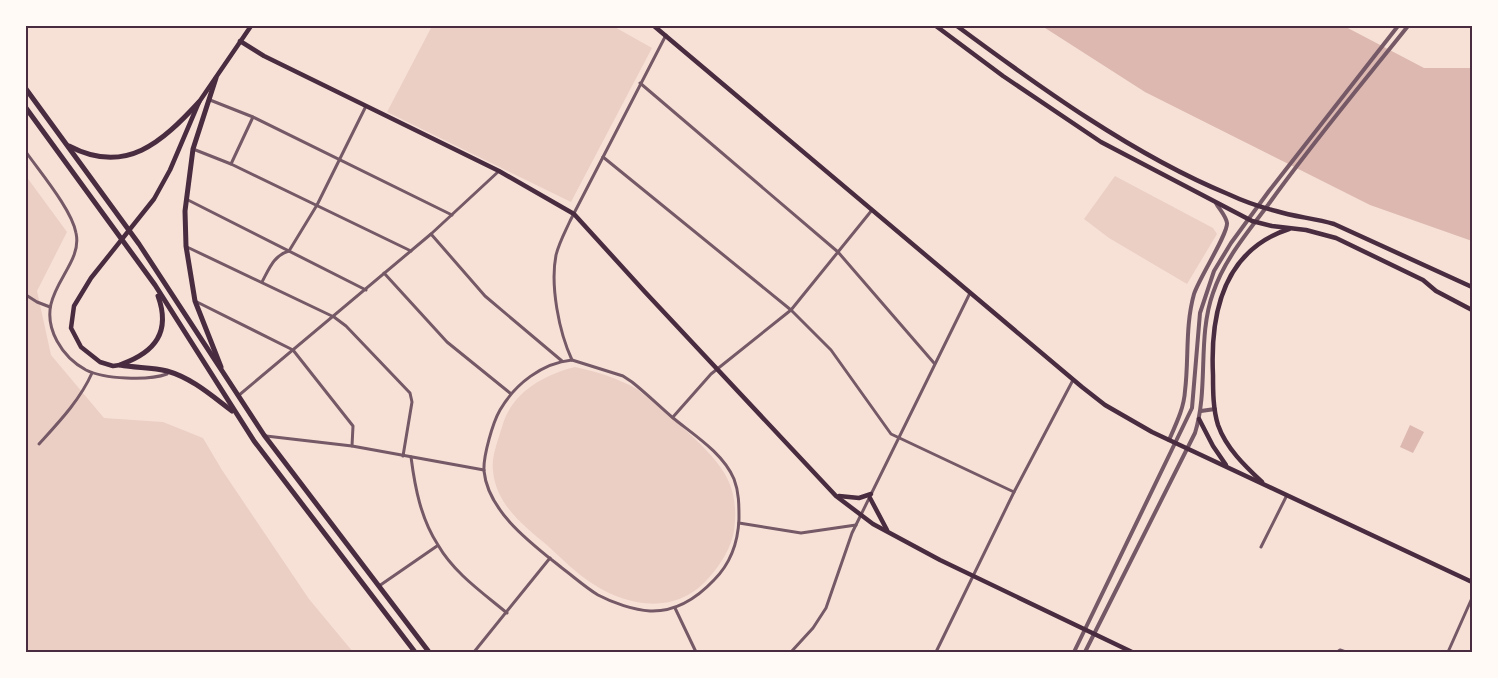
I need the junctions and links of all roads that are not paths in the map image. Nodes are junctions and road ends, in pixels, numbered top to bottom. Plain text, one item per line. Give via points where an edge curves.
1 (251, 26) edge
2 (654, 26) edge
3 (936, 26) edge
4 (957, 26) edge
5 (1398, 26) edge
6 (1408, 26) edge
7 (666, 35) junction
8 (974, 38) junction
9 (240, 41) junction
10 (967, 49) junction
11 (216, 78) junction
12 (640, 83) junction
13 (26, 89) edge
14 (208, 99) junction
15 (199, 102) junction
16 (366, 106) junction
17 (26, 108) edge
18 (253, 117) junction
19 (1108, 130) junction
20 (1101, 142) junction
21 (67, 145) junction
22 (193, 149) junction
23 (26, 152) edge
24 (603, 157) junction
25 (340, 159) junction
26 (231, 164) junction
27 (499, 171) junction
28 (187, 199) junction
29 (1216, 202) junction
30 (317, 205) junction
31 (872, 210) junction
32 (574, 214) junction
33 (452, 215) junction
34 (1292, 228) junction
35 (431, 234) junction
36 (186, 246) junction
37 (411, 250) junction
38 (290, 251) junction
39 (838, 252) junction
40 (384, 273) junction
41 (262, 282) junction
42 (155, 285) junction
43 (1473, 286) edge
44 (366, 290) junction
45 (970, 293) junction
46 (26, 295) edge
47 (195, 301) junction
48 (50, 307) junction
49 (791, 310) junction
50 (1473, 310) edge
51 (334, 317) junction
52 (293, 350) junction
53 (572, 360) junction
54 (562, 361) junction
55 (934, 363) junction
56 (120, 365) junction
57 (718, 370) junction
58 (168, 372) junction
59 (92, 373) junction
60 (224, 375) junction
61 (1073, 380) junction
62 (510, 393) junction
63 (238, 396) junction
64 (1215, 409) junction
65 (1201, 411) junction
66 (236, 414) junction
67 (673, 417) junction
68 (1199, 419) junction
69 (264, 435) junction
70 (898, 437) junction
71 (1172, 441) junction
72 (39, 444) dead end
73 (352, 447) junction
74 (1186, 448) junction
75 (403, 456) junction
76 (411, 457) junction
77 (1228, 467) junction
78 (484, 470) junction
79 (1262, 482) junction
80 (1014, 492) junction
81 (1287, 494) junction
82 (836, 496) junction
83 (871, 496) junction
84 (862, 515) junction
85 (739, 523) junction
86 (857, 525) junction
87 (888, 532) junction
88 (438, 545) junction
89 (1262, 547) dead end
90 (550, 558) junction
91 (972, 576) junction
92 (1473, 582) edge
93 (379, 586) junction
94 (1473, 598) edge
95 (675, 608) junction
96 (507, 614) junction
97 (1085, 631) junction
98 (1094, 635) junction
99 (1339, 651) edge
100 (415, 652) edge
101 (429, 652) edge
102 (474, 652) edge
103 (696, 652) edge
104 (791, 652) edge
105 (936, 652) edge
106 (1074, 652) edge
107 (1085, 652) edge
108 (1132, 652) edge
109 (1346, 652) edge
110 (1448, 652) edge

1 - 9 main road
2 - 7 main road
3 - 10 main road
4 - 8 main road
5 - 71 street via 1220,259 1200,313 1194,401
6 - 65 street via 1329,123 1224,267 1208,310
7 - 12 street
7 - 31 main road
8 - 10 main road
8 - 19 main road
9 - 11 main road
9 - 16 main road
10 - 20 main road
11 - 14 highway
11 - 15 main road
12 - 24 street
12 - 39 street
13 - 21 highway
14 - 18 street
14 - 22 highway
15 - 21 highway via 171,131 140,152 101,157
15 - 56 main road via 163,186 91,278 74,306 71,328 81,347 100,362
16 - 25 street
16 - 27 main road
17 - 42 highway
18 - 25 street
18 - 26 street
19 - 20 main road
19 - 43 main road via 1230,195 1276,212 1334,224
20 - 29 main road
21 - 60 highway via 139,244
22 - 26 street
22 - 28 highway
23 - 48 street via 64,207 77,234 74,255
24 - 32 street
24 - 49 street
25 - 30 street
25 - 33 street
26 - 30 street
27 - 32 main road
27 - 33 street
28 - 36 highway
28 - 38 street
29 - 34 main road via 1252,221
29 - 71 street via 1226,229 1194,292 1185,392
30 - 37 street
30 - 38 street
31 - 39 street
31 - 45 main road
32 - 53 street via 562,237 555,266 559,323
32 - 57 main road
33 - 35 street
34 - 50 main road via 1349,244
34 - 64 main road via 1250,249 1225,285 1212,353
35 - 37 street
35 - 54 street via 485,296
36 - 41 street
36 - 47 highway
37 - 40 street
38 - 41 street via 274,260
38 - 44 street
39 - 49 street
39 - 55 street
40 - 44 street
40 - 62 street via 447,342
41 - 51 street
42 - 56 highway via 163,320 157,341 144,355
42 - 66 highway
44 - 51 street
45 - 55 street
45 - 61 main road
46 - 48 street
47 - 52 street
47 - 60 highway
48 - 59 street via 50,324 59,345 71,360
49 - 57 street
49 - 70 street via 831,350 889,432
51 - 52 street
51 - 75 street via 410,393
52 - 63 street
52 - 73 street via 353,426
53 - 54 street
53 - 67 street via 632,381
54 - 62 street via 528,378
55 - 70 street
56 - 58 highway
57 - 67 street
57 - 82 main road
58 - 59 street via 159,377
58 - 66 highway via 190,380
59 - 72 street via 76,401
60 - 63 highway
61 - 71 main road via 1105,405
61 - 80 street
62 - 78 street via 490,434
63 - 69 highway
64 - 65 street
64 - 79 main road via 1229,447
65 - 68 street
66 - 100 highway
67 - 85 street via 715,454 733,477 739,498
68 - 74 street
68 - 77 main road
69 - 73 street
69 - 93 highway
70 - 80 street
70 - 83 street
71 - 74 main road
71 - 97 street
73 - 75 street
74 - 77 main road
74 - 98 street
75 - 76 street
76 - 78 street
76 - 88 street via 422,512
77 - 79 main road
78 - 90 street via 504,516
79 - 81 main road
80 - 91 street
81 - 89 street
81 - 92 main road
82 - 83 main road
82 - 84 main road
83 - 84 street
83 - 87 main road
84 - 86 street
84 - 87 main road
85 - 86 street via 801,533
85 - 95 street via 737,543 719,576 704,591
86 - 104 street via 826,608
87 - 91 main road
88 - 93 street
88 - 96 street via 468,580
90 - 95 street via 606,598 651,611
90 - 96 street
91 - 97 main road
91 - 105 street
93 - 101 highway
94 - 110 street
95 - 103 street
96 - 102 street
97 - 98 main road
97 - 106 street
98 - 107 street
98 - 108 main road
99 - 109 street

